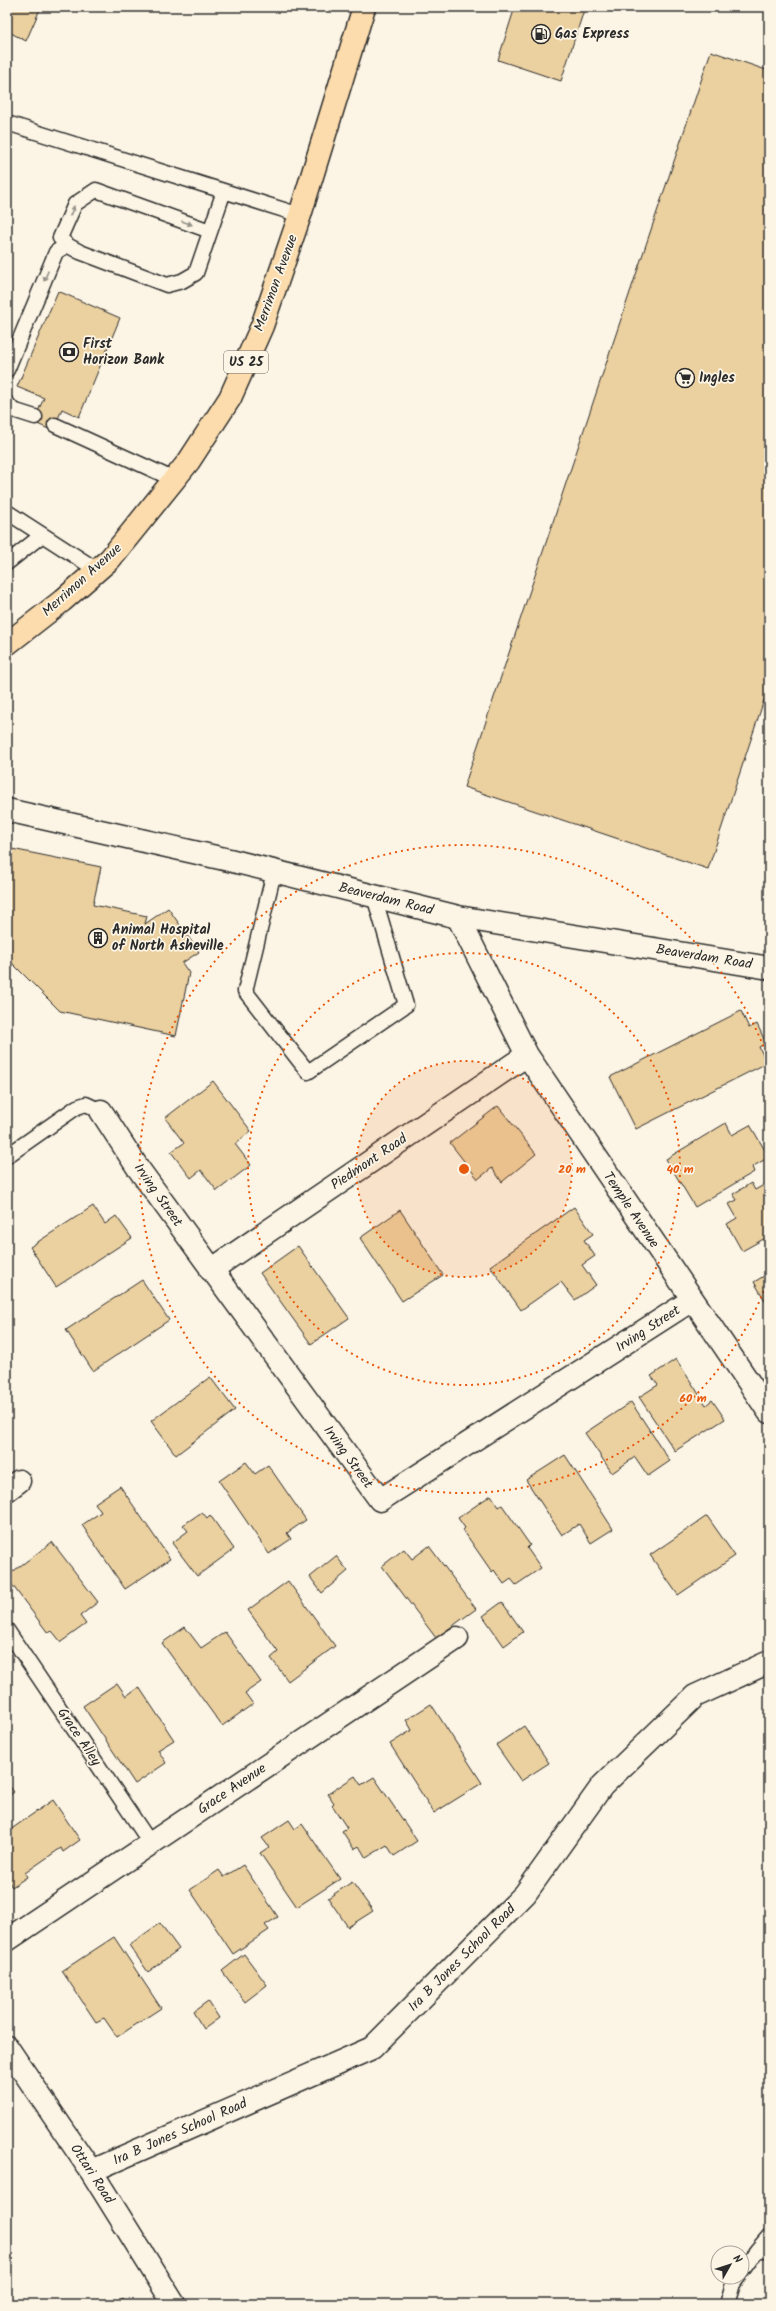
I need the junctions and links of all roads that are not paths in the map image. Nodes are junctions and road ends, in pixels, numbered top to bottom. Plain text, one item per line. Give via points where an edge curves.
1 (364, 7) edge
2 (7, 123) edge
3 (224, 191) junction
4 (300, 215) junction
5 (210, 231) junction
6 (67, 245) junction
7 (7, 370) edge
8 (7, 403) edge
9 (35, 417) dead end
10 (55, 425) dead end
11 (174, 480) junction
12 (7, 512) edge
13 (41, 536) junction
14 (7, 563) edge
15 (97, 570) junction
16 (7, 644) edge
17 (7, 810) edge
18 (274, 872) junction
19 (374, 896) junction
20 (458, 917) junction
21 (769, 968) edge
22 (526, 1055) junction
23 (101, 1111) joint
24 (7, 1156) edge
25 (211, 1270) junction
26 (692, 1300) junction
27 (769, 1412) edge
28 (7, 1630) edge
29 (457, 1638) dead end
30 (769, 1662) edge
31 (151, 1844) junction
32 (7, 1940) edge
33 (7, 2047) edge
34 (91, 2171) junction
35 (769, 2236) edge
36 (763, 2250) edge
37 (750, 2263) edge
38 (733, 2285) edge
39 (174, 2304) edge
40 (727, 2304) edge

1 - 4 main road, Merrimon Avenue / US 25
2 - 3 lane
3 - 4 lane
3 - 5 lane
4 - 11 main road, Merrimon Avenue / US 25 via 262,326 230,398
5 - 6 lane via 196,274 167,285
6 -> 5 lane via 60,238 75,204 96,190
6 -> 7 lane via 56,252
8 - 9 lane via 13,410
10 - 11 lane
11 - 15 main road, Merrimon Avenue / US 25 via 110,559
12 - 13 lane
13 - 14 lane
13 - 15 lane
15 - 16 main road, Merrimon Avenue / US 25
17 - 18 street, Beaverdam Road
18 - 19 street, Beaverdam Road
18 - 19 lane via 245,991 308,1072 406,1004
19 - 20 street, Beaverdam Road
20 - 21 street, Beaverdam Road
20 - 22 street, Temple Avenue
22 - 25 street, Piedmont Road
22 - 26 street, Temple Avenue
23 - 24 lane via 86,1104 77,1107
23 - 25 street, Irving Street via 138,1168
25 - 26 street, Irving Street via 380,1500
26 - 27 street, Temple Avenue
28 - 31 lane, Grace Alley
29 - 31 street, Grace Avenue
30 - 34 street, Ira B Jones School Road via 695,1696 602,1786 525,1894 372,2048
31 - 32 street, Grace Avenue
33 - 34 street, Ottari Road
34 - 39 street, Ottari Road
35 - 36 lane
36 - 37 lane
38 - 40 lane

